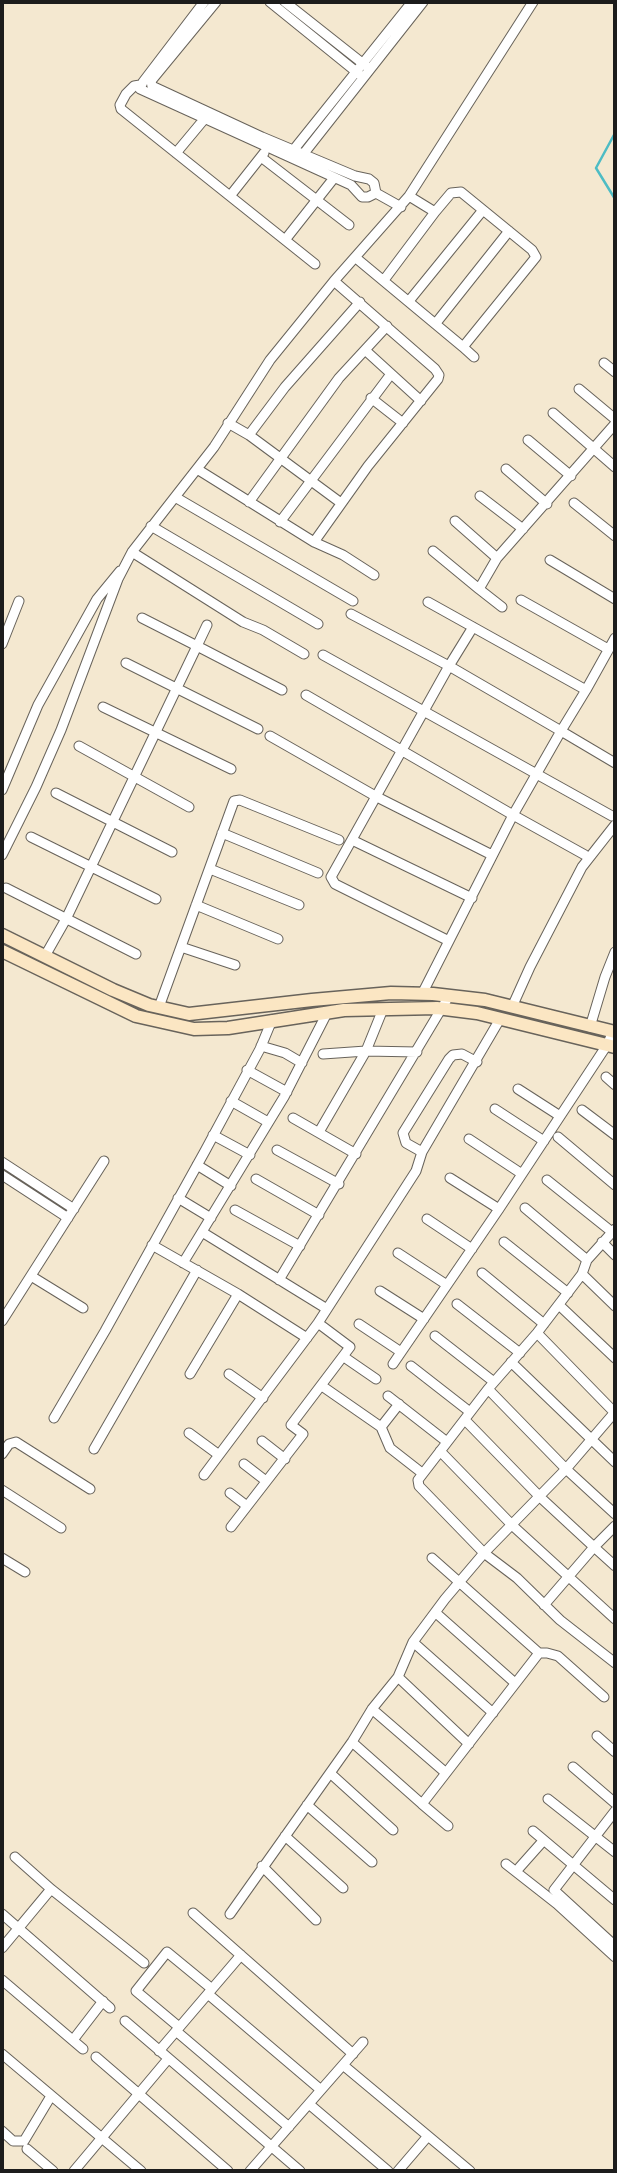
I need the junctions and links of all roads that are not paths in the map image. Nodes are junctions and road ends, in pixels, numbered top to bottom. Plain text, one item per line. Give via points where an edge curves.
1 (204, 2) edge
2 (216, 2) edge
3 (270, 2) edge
4 (285, 2) edge
5 (412, 2) edge
6 (423, 2) edge
7 (533, 2) edge
8 (366, 66) junction
9 (359, 74) junction
10 (141, 85) junction
11 (207, 116) junction
12 (270, 145) junction
13 (176, 153) junction
14 (290, 153) junction
15 (261, 158) junction
16 (301, 158) junction
17 (334, 178) junction
18 (376, 192) junction
19 (230, 196) junction
20 (409, 196) junction
21 (316, 201) junction
22 (401, 207) junction
23 (483, 210) junction
24 (435, 212) junction
25 (349, 225) dead end
26 (509, 231) junction
27 (285, 240) junction
28 (356, 258) junction
29 (315, 264) dead end
30 (384, 280) junction
31 (334, 281) junction
32 (410, 301) junction
33 (359, 302) junction
34 (436, 323) junction
35 (387, 326) junction
36 (463, 347) junction
37 (365, 350) junction
38 (474, 357) dead end
39 (604, 363) dead end
40 (614, 370) edge
41 (391, 374) junction
42 (579, 389) dead end
43 (371, 398) junction
44 (421, 401) junction
45 (554, 414) dead end
46 (615, 422) edge
47 (228, 423) junction
48 (402, 423) junction
49 (249, 435) junction
50 (528, 440) dead end
51 (595, 448) junction
52 (281, 459) junction
53 (615, 467) edge
54 (197, 469) junction
55 (506, 469) dead end
56 (571, 476) junction
57 (311, 480) junction
58 (175, 496) junction
59 (481, 496) dead end
60 (249, 502) junction
61 (341, 503) junction
62 (574, 503) dead end
63 (547, 504) junction
64 (455, 521) dead end
65 (279, 522) junction
66 (152, 526) junction
67 (523, 529) junction
68 (615, 536) edge
69 (314, 542) junction
70 (433, 551) dead end
71 (132, 552) junction
72 (497, 558) junction
73 (550, 560) dead end
74 (124, 567) junction
75 (374, 575) dead end
76 (479, 589) junction
77 (615, 599) edge
78 (521, 600) dead end
79 (19, 601) dead end
80 (353, 601) dead end
81 (428, 602) dead end
82 (502, 607) dead end
83 (351, 614) dead end
84 (142, 618) dead end
85 (318, 624) dead end
86 (5, 625) edge
87 (207, 625) dead end
88 (473, 626) junction
89 (615, 638) edge
90 (2, 644) edge
91 (197, 646) junction
92 (608, 649) junction
93 (304, 654) dead end
94 (323, 654) dead end
95 (126, 663) dead end
96 (449, 666) junction
97 (177, 688) junction
98 (282, 690) dead end
99 (586, 690) junction
100 (306, 695) dead end
101 (103, 707) dead end
102 (424, 710) junction
103 (258, 729) dead end
104 (561, 731) junction
105 (155, 733) junction
106 (270, 736) dead end
107 (79, 746) dead end
108 (401, 751) junction
109 (615, 763) edge
110 (231, 769) dead end
111 (536, 773) junction
112 (134, 778) junction
113 (2, 790) edge
114 (56, 793) dead end
115 (377, 797) junction
116 (189, 807) dead end
117 (513, 815) junction
118 (614, 820) edge
119 (113, 822) junction
120 (222, 833) junction
121 (31, 837) dead end
122 (339, 840) dead end
123 (352, 840) junction
124 (172, 852) dead end
125 (2, 855) edge
126 (492, 855) junction
127 (585, 855) dead end
128 (91, 867) junction
129 (210, 869) junction
130 (318, 873) dead end
131 (6, 888) dead end
132 (472, 898) junction
133 (156, 899) dead end
134 (196, 905) junction
135 (299, 905) dead end
136 (66, 919) junction
137 (2, 935) edge
138 (278, 939) dead end
139 (449, 941) junction
140 (181, 947) junction
141 (2, 951) edge
142 (615, 952) edge
143 (136, 954) dead end
144 (45, 956) junction
145 (235, 965) dead end
146 (422, 994) junction
147 (449, 996) junction
148 (159, 1007) junction
149 (512, 1007) junction
150 (383, 1009) junction
151 (442, 1009) junction
152 (327, 1013) junction
153 (500, 1019) junction
154 (272, 1020) junction
155 (590, 1027) junction
156 (614, 1032) edge
157 (261, 1046) junction
158 (611, 1046) edge
159 (366, 1051) junction
160 (417, 1052) junction
161 (323, 1054) dead end
162 (477, 1062) junction
163 (302, 1063) junction
164 (247, 1070) junction
165 (606, 1077) dead end
166 (615, 1085) edge
167 (518, 1089) dead end
168 (287, 1092) junction
169 (231, 1101) junction
170 (495, 1109) dead end
171 (582, 1110) dead end
172 (560, 1115) junction
173 (293, 1118) dead end
174 (268, 1122) junction
175 (319, 1132) junction
176 (213, 1135) junction
177 (615, 1135) edge
178 (558, 1137) dead end
179 (470, 1139) dead end
180 (544, 1141) junction
181 (277, 1150) dead end
182 (422, 1152) junction
183 (356, 1154) junction
184 (250, 1155) junction
185 (104, 1161) dead end
186 (2, 1162) edge
187 (197, 1165) junction
188 (522, 1174) junction
189 (2, 1175) edge
190 (450, 1178) dead end
191 (256, 1179) dead end
192 (547, 1180) dead end
193 (339, 1184) junction
194 (615, 1185) edge
195 (232, 1186) junction
196 (178, 1198) junction
197 (525, 1208) dead end
198 (74, 1209) junction
199 (499, 1209) junction
200 (235, 1210) dead end
201 (319, 1215) junction
202 (211, 1218) junction
203 (68, 1219) junction
204 (427, 1219) dead end
205 (613, 1231) edge
206 (202, 1232) junction
207 (504, 1242) dead end
208 (602, 1242) junction
209 (152, 1245) junction
210 (300, 1246) junction
211 (472, 1249) junction
212 (398, 1253) dead end
213 (615, 1255) edge
214 (587, 1260) junction
215 (183, 1263) junction
216 (197, 1270) junction
217 (482, 1273) dead end
218 (582, 1274) junction
219 (31, 1276) junction
220 (279, 1280) junction
221 (447, 1285) junction
222 (380, 1291) dead end
223 (568, 1293) junction
224 (237, 1294) junction
225 (457, 1304) dead end
226 (559, 1305) junction
227 (615, 1306) edge
228 (83, 1308) dead end
229 (327, 1309) junction
230 (424, 1319) junction
231 (2, 1321) edge
232 (318, 1324) junction
233 (359, 1324) dead end
234 (544, 1324) junction
235 (537, 1333) junction
236 (435, 1336) dead end
237 (307, 1338) junction
238 (401, 1352) junction
239 (520, 1353) junction
240 (344, 1357) junction
241 (615, 1358) edge
242 (511, 1362) junction
243 (393, 1364) dead end
244 (411, 1366) dead end
245 (190, 1374) dead end
246 (229, 1374) dead end
247 (376, 1378) dead end
248 (491, 1385) junction
249 (322, 1386) junction
250 (388, 1396) dead end
251 (262, 1398) junction
252 (399, 1405) junction
253 (615, 1413) edge
254 (467, 1416) junction
255 (54, 1418) dead end
256 (381, 1427) junction
257 (189, 1433) dead end
258 (591, 1440) junction
259 (262, 1441) dead end
260 (447, 1442) junction
261 (94, 1449) dead end
262 (440, 1451) junction
263 (2, 1454) edge
264 (219, 1455) junction
265 (285, 1459) junction
266 (615, 1462) edge
267 (244, 1464) dead end
268 (566, 1469) junction
269 (422, 1473) junction
270 (204, 1475) dead end
271 (266, 1481) junction
272 (90, 1489) dead end
273 (2, 1490) edge
274 (230, 1493) dead end
275 (540, 1497) junction
276 (247, 1506) junction
277 (615, 1514) edge
278 (513, 1526) junction
279 (615, 1526) edge
280 (231, 1527) dead end
281 (61, 1528) dead end
282 (594, 1547) junction
283 (484, 1553) junction
284 (2, 1558) edge
285 (432, 1558) dead end
286 (615, 1566) edge
287 (25, 1572) dead end
288 (569, 1576) junction
289 (460, 1583) junction
290 (544, 1605) junction
291 (436, 1613) junction
292 (615, 1619) edge
293 (413, 1642) junction
294 (539, 1653) junction
295 (615, 1663) edge
296 (398, 1676) junction
297 (515, 1683) junction
298 (604, 1697) dead end
299 (372, 1709) junction
300 (493, 1713) junction
301 (597, 1736) dead end
302 (352, 1742) junction
303 (469, 1744) junction
304 (615, 1752) edge
305 (573, 1767) dead end
306 (330, 1773) junction
307 (446, 1773) junction
308 (548, 1799) dead end
309 (615, 1803) edge
310 (422, 1804) junction
311 (307, 1805) junction
312 (615, 1811) edge
313 (448, 1826) dead end
314 (393, 1830) dead end
315 (533, 1831) dead end
316 (285, 1836) junction
317 (595, 1836) junction
318 (544, 1841) junction
319 (615, 1853) edge
320 (15, 1857) dead end
321 (372, 1862) dead end
322 (506, 1864) dead end
323 (572, 1865) junction
324 (262, 1866) junction
325 (519, 1867) dead end
326 (343, 1888) dead end
327 (51, 1889) junction
328 (615, 1900) edge
329 (193, 1913) dead end
330 (2, 1914) edge
331 (230, 1914) dead end
332 (316, 1920) dead end
333 (18, 1928) junction
334 (615, 1946) edge
335 (2, 1948) edge
336 (241, 1955) junction
337 (615, 1957) edge
338 (144, 1963) dead end
339 (2, 1980) edge
340 (210, 1991) junction
341 (125, 2021) dead end
342 (178, 2029) junction
343 (73, 2040) junction
344 (363, 2042) dead end
345 (83, 2049) dead end
346 (159, 2051) junction
347 (2, 2054) edge
348 (353, 2054) junction
349 (96, 2057) dead end
350 (168, 2059) junction
351 (343, 2065) junction
352 (321, 2090) junction
353 (138, 2094) junction
354 (51, 2096) junction
355 (309, 2104) junction
356 (289, 2127) junction
357 (2, 2131) edge
358 (428, 2136) junction
359 (102, 2138) junction
360 (271, 2147) junction
361 (27, 2149) dead end
362 (53, 2171) edge
363 (74, 2171) edge
364 (141, 2171) edge
365 (228, 2171) edge
366 (250, 2171) edge
367 (300, 2171) edge
368 (388, 2171) edge
369 (398, 2171) edge
370 (470, 2171) edge

1 - 10 street
2 - 11 street via 151,80 155,89
3 - 9 street
4 - 8 street
5 - 8 street
6 - 8 street
7 - 20 street
8 - 9 street
9 - 14 street
9 - 16 street
10 - 11 street via 139,89 145,93
10 - 13 street via 126,94 121,109
11 - 12 street
11 - 13 street
12 - 14 street
12 - 15 street
13 - 19 street
14 - 16 street
15 - 19 street
15 - 21 street
16 - 17 street
16 - 18 street via 369,179
17 - 18 street via 351,185 362,197
17 - 21 street
18 - 22 street
19 - 27 street
20 - 22 street
20 - 24 street
21 - 25 street
21 - 27 street
22 - 28 street
23 - 24 street via 455,191
23 - 26 street
23 - 32 street
24 - 30 street
26 - 34 street
26 - 36 street via 536,257
27 - 29 street
28 - 30 street
28 - 31 street
30 - 32 street
31 - 33 street
31 - 47 street via 270,360
32 - 34 street
33 - 35 street
33 - 49 street
34 - 36 street
35 - 37 street
35 - 44 street via 437,372 438,379
36 - 38 street
37 - 41 street
37 - 52 street via 339,378
39 - 40 street
41 - 43 street
41 - 44 street
42 - 46 street
43 - 48 street
43 - 57 street
44 - 48 street
45 - 51 street
46 - 51 street
47 - 49 street
47 - 54 street
48 - 61 street
49 - 52 street
50 - 56 street
51 - 53 street
51 - 56 street
52 - 57 street
52 - 60 street
54 - 58 street
54 - 60 street
55 - 63 street
56 - 63 street
57 - 61 street
57 - 65 street
58 - 66 street
58 - 80 street
59 - 67 street
60 - 65 street
61 - 69 street
62 - 68 street
63 - 67 street
64 - 72 street
65 - 69 street
66 - 71 street
66 - 85 street
67 - 72 street
69 - 75 street
70 - 76 street
71 - 74 street
71 - 93 street via 243,622
72 - 76 street
73 - 77 street
74 - 113 street via 97,599 38,705
74 - 125 street via 61,730
76 - 82 street
78 - 92 street
79 - 86 street
81 - 88 street
83 - 96 street
84 - 91 street
86 - 90 street
87 - 91 street
88 - 96 street
88 - 99 street
89 - 92 street
91 - 97 street
91 - 98 street
92 - 99 street
94 - 102 street
95 - 97 street
96 - 102 street
96 - 104 street
97 - 103 street
97 - 105 street
99 - 104 street
100 - 108 street
101 - 105 street
102 - 108 street
102 - 111 street
104 - 109 street
104 - 111 street
105 - 110 street
105 - 112 street
106 - 115 street
107 - 112 street
108 - 115 street
108 - 117 street
111 - 117 street
111 - 118 street
112 - 116 street
112 - 119 street
114 - 119 street
115 - 123 street
115 - 126 street
117 - 126 street
117 - 127 street
118 - 149 street via 582,867
119 - 124 street
119 - 128 street
120 - 122 street via 236,799
120 - 129 street
120 - 130 street
121 - 128 street
123 - 132 street
123 - 139 street via 331,877 333,883
126 - 132 street
128 - 133 street
128 - 136 street
129 - 134 street
129 - 135 street
131 - 136 street
132 - 139 street
134 - 138 street
134 - 140 street
136 - 143 street
136 - 144 street
137 - 144 main road
139 - 146 street
140 - 145 street
140 - 148 street
141 - 154 main road via 136,1016 162,1023 194,1029
142 - 155 street
144 - 148 main road
146 - 147 main road
146 - 148 main road via 391,993 190,1014
147 - 149 main road
147 - 151 street
149 - 155 main road
150 - 151 main road
150 - 152 main road
150 - 159 street
151 - 153 main road
151 - 160 street
152 - 154 main road
152 - 163 street
153 - 158 main road
153 - 162 street
154 - 157 street
155 - 156 main road
156 - 158 street
157 - 163 street
157 - 164 street
158 - 172 street
159 - 160 street
159 - 161 street
159 - 175 street
160 - 183 street
162 - 182 street
162 - 182 street via 453,1055 403,1133 406,1143
163 - 168 street
164 - 168 street
164 - 169 street
165 - 166 street
167 - 172 street
168 - 174 street
169 - 174 street
169 - 176 street
170 - 180 street
171 - 177 street
172 - 180 street
173 - 175 street
174 - 184 street
175 - 183 street
176 - 184 street
176 - 187 street
178 - 194 street
179 - 188 street
180 - 188 street
181 - 193 street
182 - 229 street via 416,1171
183 - 193 street
184 - 195 street
185 - 198 street
186 - 198 street
187 - 195 street
187 - 196 street
188 - 199 street
189 - 203 street
190 - 199 street
191 - 201 street
192 - 205 street
193 - 201 street
195 - 202 street
196 - 202 street
196 - 209 street
197 - 214 street
198 - 203 street
199 - 211 street
200 - 210 street
201 - 210 street
202 - 206 street
203 - 219 street
204 - 211 street
205 - 208 street
206 - 215 street
206 - 220 street
207 - 223 street
208 - 213 street
208 - 214 street
209 - 215 street
209 - 255 street
210 - 220 street
211 - 221 street
212 - 221 street
214 - 218 street
215 - 216 street
216 - 224 street
216 - 261 street
217 - 234 street
218 - 223 street
218 - 227 street
219 - 228 street
219 - 231 street
220 - 229 street
221 - 230 street
222 - 230 street
223 - 226 street
224 - 237 street
224 - 245 street
225 - 239 street
226 - 234 street
226 - 241 street
229 - 232 street
230 - 238 street
232 - 237 street
232 - 240 street via 351,1348
233 - 238 street
234 - 235 street
235 - 239 street
235 - 253 street
236 - 248 street
237 - 251 street
238 - 243 street
239 - 242 street
240 - 247 street
240 - 249 street
242 - 248 street
242 - 258 street
244 - 254 street
246 - 251 street
248 - 254 street
248 - 268 street
249 - 256 street
249 - 265 street via 290,1425 303,1434
250 - 252 street
251 - 264 street
252 - 256 street
252 - 260 street
253 - 258 street
254 - 260 street
254 - 275 street
256 - 269 street via 390,1448
257 - 264 street
258 - 266 street
258 - 268 street
259 - 265 street
260 - 262 street
262 - 269 street
262 - 278 street
263 - 272 street via 16,1442
264 - 270 street
265 - 271 street
267 - 271 street
268 - 275 street
268 - 277 street
269 - 283 street via 419,1486
271 - 276 street
273 - 281 street
274 - 276 street
275 - 278 street
275 - 282 street
276 - 280 street
278 - 283 street
278 - 288 street
279 - 282 street
282 - 286 street
282 - 288 street
283 - 289 street
283 - 290 street
284 - 287 street
285 - 289 street
288 - 290 street
288 - 292 street
289 - 291 street
289 - 294 street
290 - 295 street
291 - 293 street
291 - 297 street
293 - 296 street
293 - 300 street
294 - 297 street
294 - 298 street via 558,1656
296 - 299 street
296 - 303 street
297 - 300 street
299 - 302 street
299 - 307 street
300 - 303 street
301 - 304 street
302 - 306 street
302 - 310 street
303 - 307 street
305 - 309 street
306 - 311 street
306 - 314 street
307 - 310 street
308 - 317 street
310 - 313 street
311 - 316 street
311 - 321 street
312 - 317 street
315 - 318 street
316 - 324 street
316 - 326 street
317 - 319 street
317 - 323 street
318 - 323 street
318 - 325 street
320 - 327 street
322 - 337 street
323 - 328 street
323 - 334 street via 555,1886 555,1894
324 - 331 street
324 - 332 street
327 - 333 street
327 - 338 street
329 - 336 street
330 - 333 street
333 - 335 street
333 - 343 street via 107,2005
336 - 340 street
336 - 348 street
339 - 343 street
340 - 342 street
340 - 342 street via 167,1952 136,1991
340 - 352 street
341 - 346 street
342 - 346 street
342 - 356 street
343 - 345 street
344 - 348 street
346 - 350 street
347 - 354 street
348 - 351 street
349 - 353 street
350 - 353 street
350 - 360 street
351 - 352 street
351 - 358 street
352 - 355 street
353 - 359 street
353 - 365 street
354 - 357 street via 24,2141 13,2141
354 - 359 street
355 - 356 street
355 - 368 street
356 - 360 street
358 - 369 street
358 - 370 street
359 - 363 street
359 - 364 street
360 - 366 street
360 - 367 street
361 - 362 street

